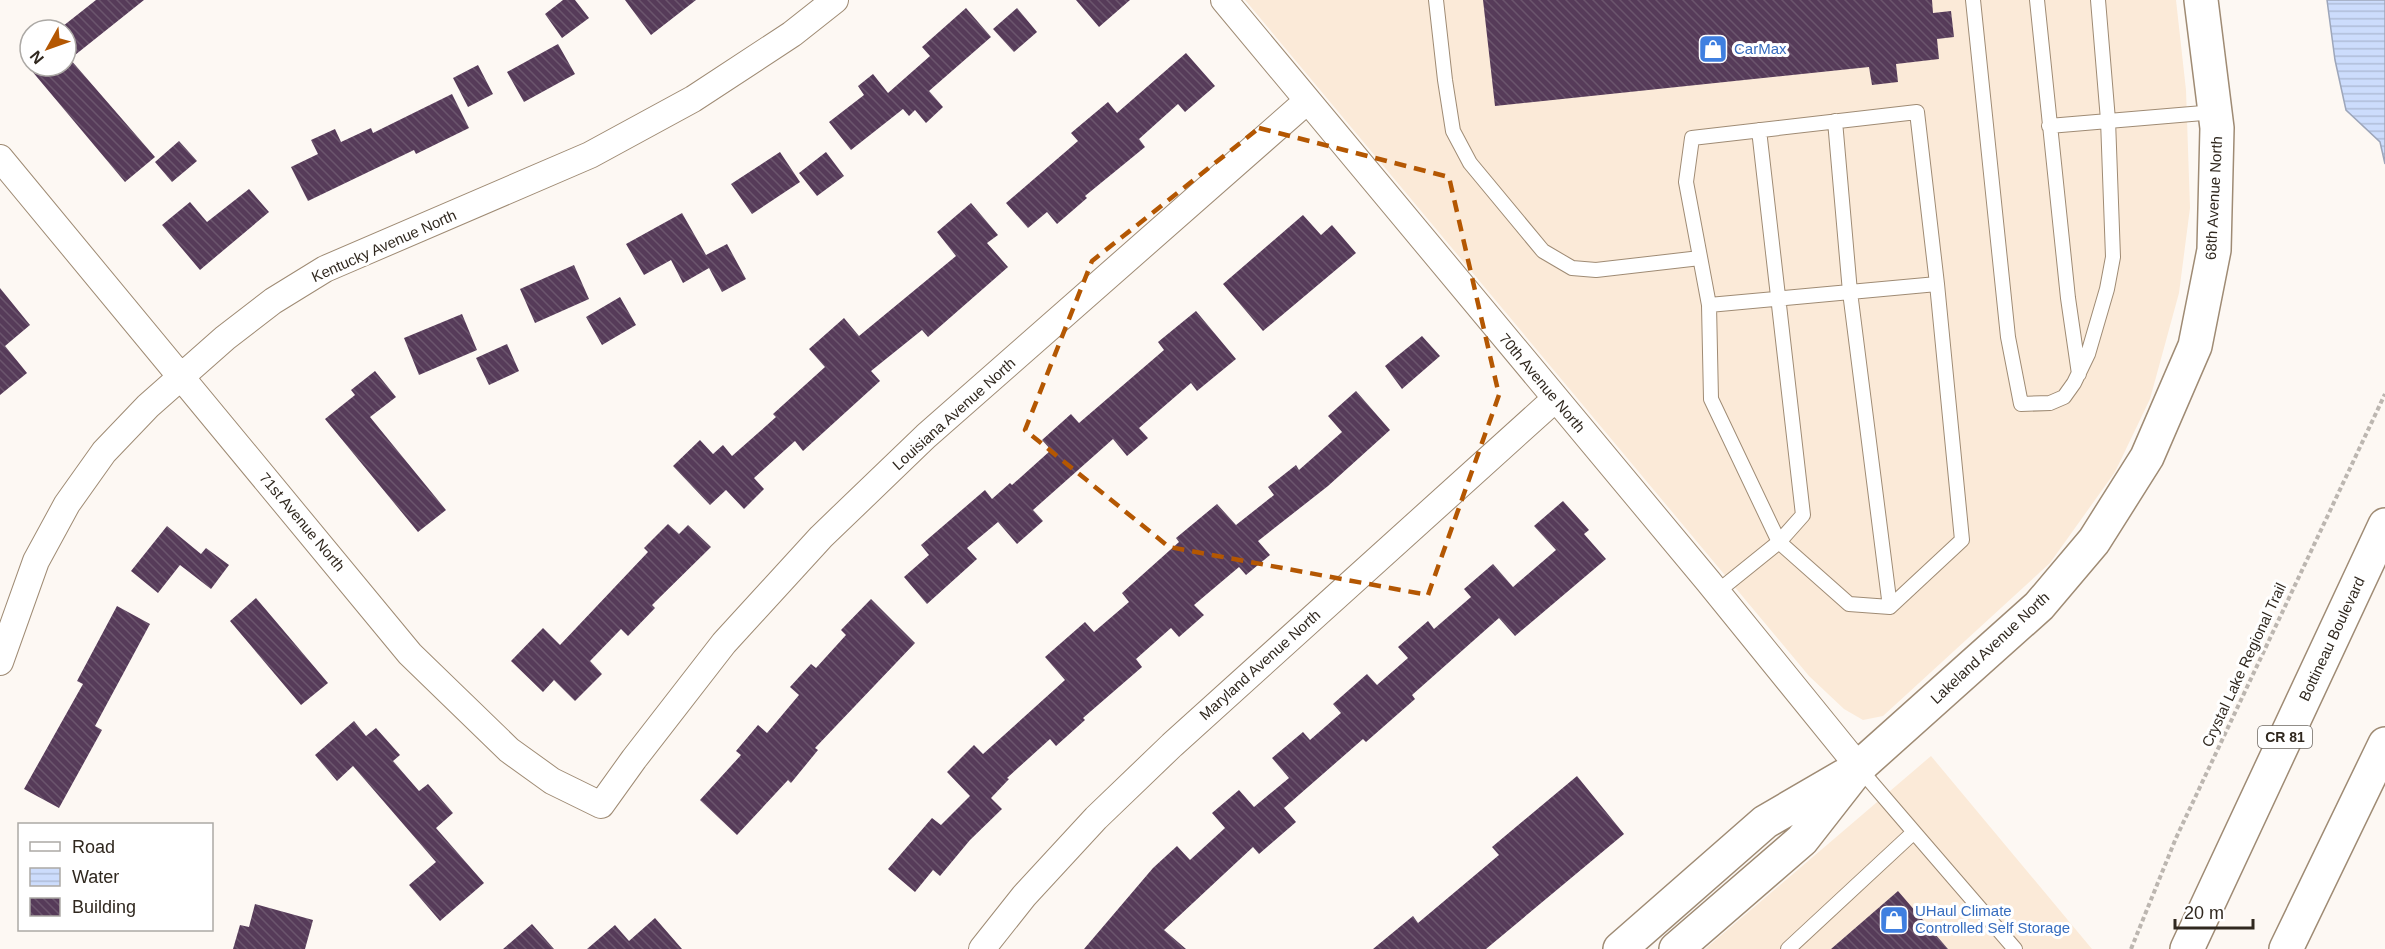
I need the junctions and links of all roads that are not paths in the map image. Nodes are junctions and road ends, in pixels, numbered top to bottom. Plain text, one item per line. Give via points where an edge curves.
1 (835, 0) edge
2 (1224, 0) edge
3 (1436, 0) edge
4 (1973, 0) edge
5 (2037, 0) edge
6 (2098, 0) edge
7 (2201, 0) edge
8 (1307, 101) junction
9 (2215, 112) junction
10 (2108, 120) junction
11 (1835, 122) junction
12 (2049, 126) junction
13 (1759, 130) junction
14 (0, 158) edge
15 (1700, 258) junction
16 (1937, 284) junction
17 (1850, 292) junction
18 (1780, 298) junction
19 (1709, 305) junction
20 (2079, 374) junction
21 (181, 376) junction
22 (1555, 399) junction
23 (2147, 457) joint
24 (2385, 525) edge
25 (1779, 542) junction
26 (1717, 592) junction
27 (1890, 607) junction
28 (7, 624) edge
29 (0, 662) edge
30 (2385, 744) edge
31 (634, 759) joint
32 (1859, 768) junction
33 (1914, 832) junction
34 (982, 949) edge
35 (1620, 949) edge
36 (1676, 949) edge
37 (1788, 949) edge
38 (2015, 949) edge
39 (2187, 949) edge
40 (2286, 949) edge

1 - 21 street, Kentucky Avenue North via 792,34 693,99 590,155 325,269 273,301
2 - 8 street, 70th Avenue North
3 - 15 lane via 1453,131 1470,164 1543,251 1572,268 1596,270
4 - 20 lane via 2008,337 2021,404 2050,403 2064,397
5 - 12 lane
6 - 10 lane
7 - 9 main road, 68th Avenue North
8 - 22 street, 70th Avenue North
8 - 31 street, Louisiana Avenue North via 926,436 821,537 724,644
9 - 10 lane
9 - 23 main road, 68th Avenue North via 2214,250 2194,346
10 - 12 lane
10 - 20 lane via 2113,257 2107,289
11 - 13 lane
11 - 16 lane via 1917,112
11 - 17 lane
12 - 20 lane
13 - 15 lane via 1692,138 1686,182
13 - 18 lane
14 - 21 street, 71st Avenue North
15 - 19 lane
16 - 17 lane
16 - 27 lane via 1962,540
17 - 18 lane
17 - 27 lane
18 - 19 lane
18 - 25 lane via 1803,514
19 - 25 lane via 1712,399
21 - 28 street, Kentucky Avenue North via 104,452 67,504
21 - 31 street, 71st Avenue North via 410,654 508,750 552,781 601,805
22 - 26 street, 70th Avenue North
22 - 34 street, Maryland Avenue North via 1112,802 1024,896
23 - 32 main road, Lakeland Avenue North via 2094,540 2039,606
24 - 39 main road, Bottineau Boulevard / CR 81
25 - 26 lane
25 - 27 lane via 1849,604
26 - 32 street, 70th Avenue North
28 - 29 street, Kentucky Avenue North
30 - 40 main road
32 - 33 lane
32 - 35 main road, Lakeland Avenue North via 1765,822
32 - 36 main road, Lakeland Avenue North via 1802,840
33 - 37 lane
33 - 38 lane

